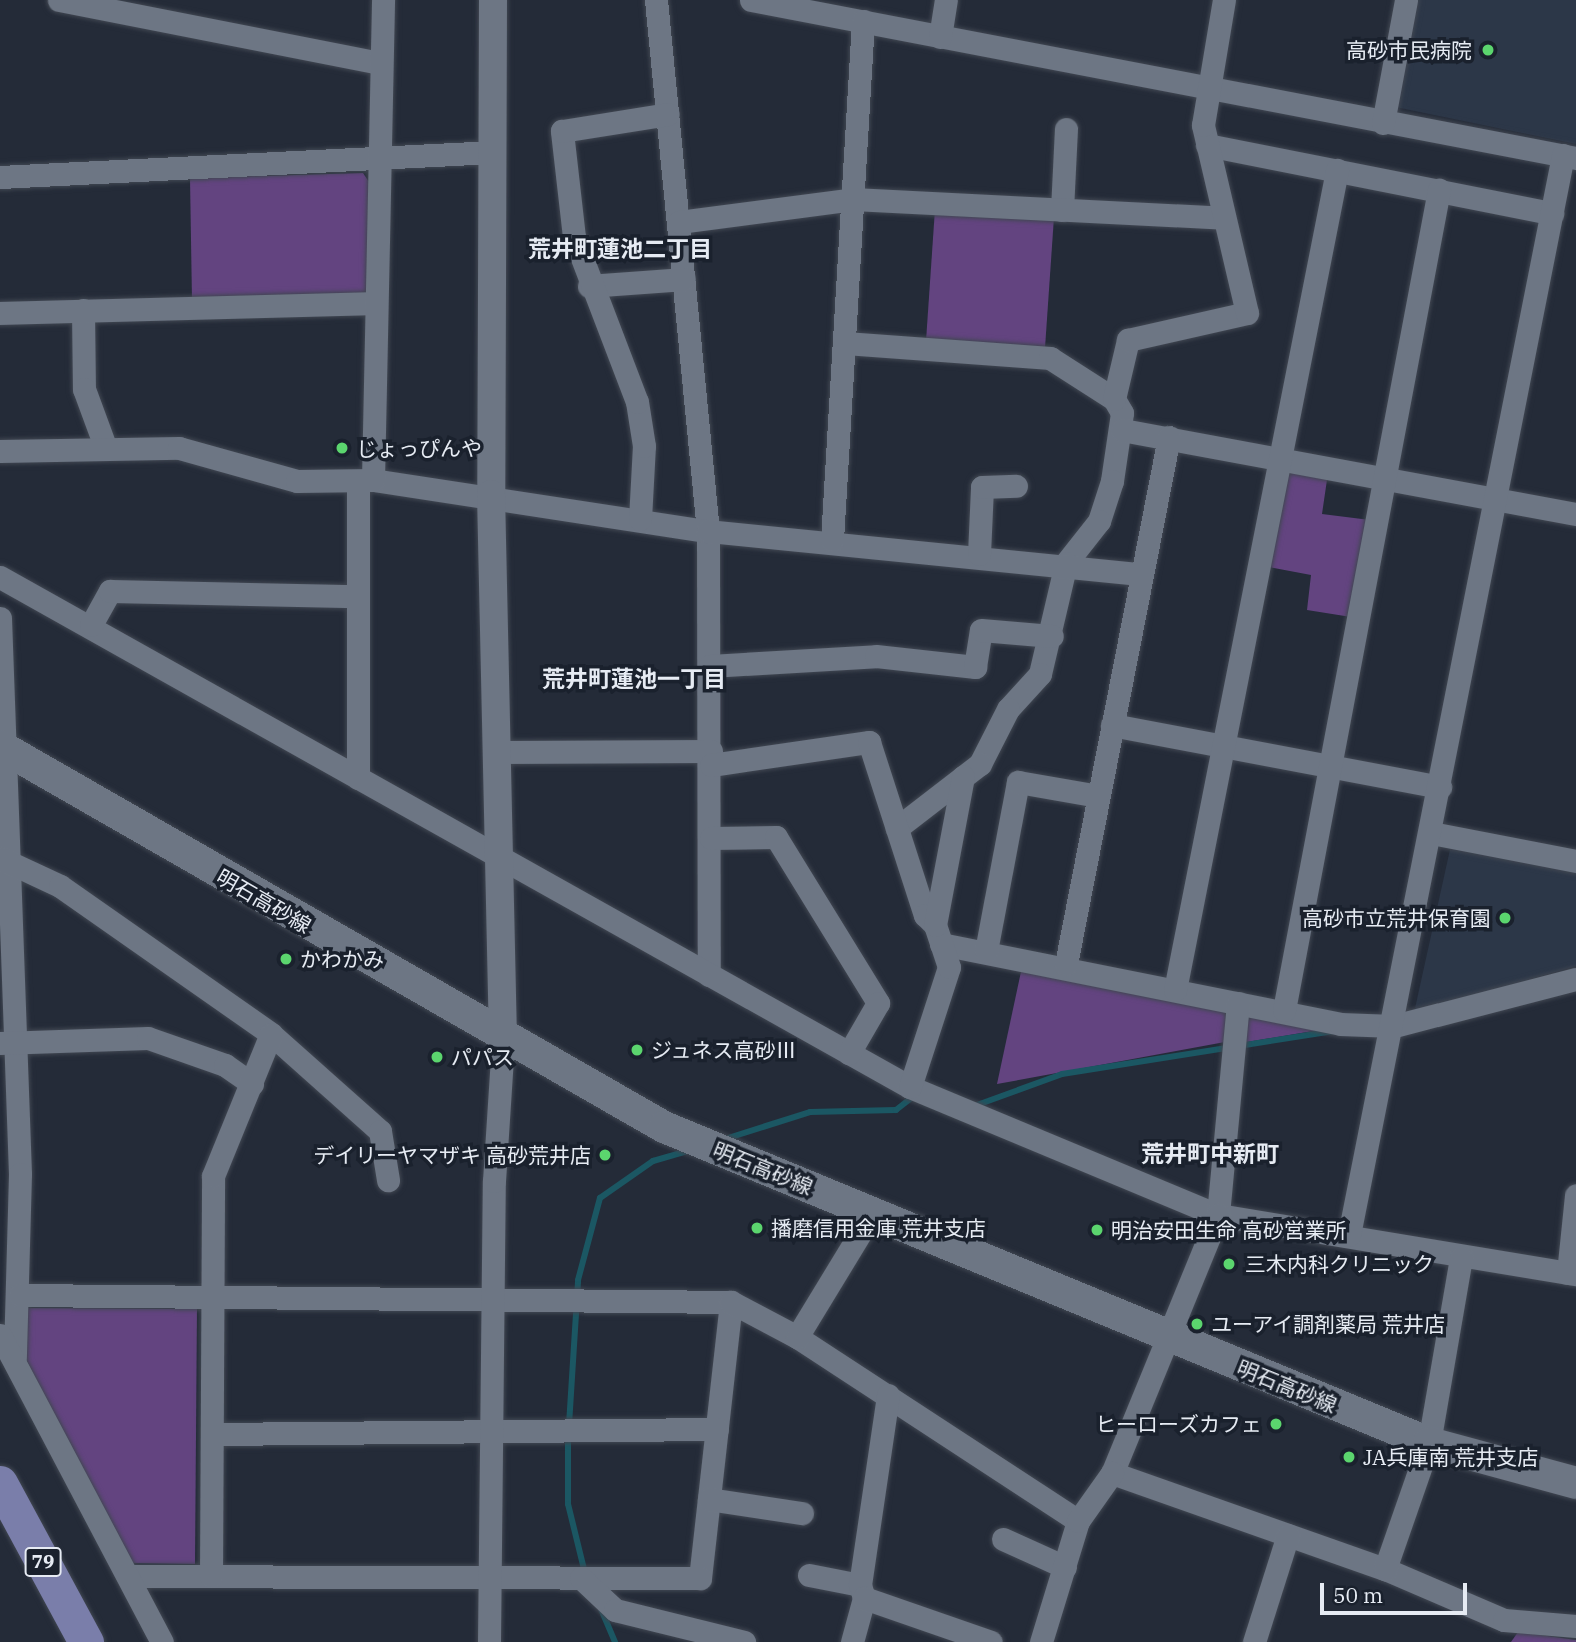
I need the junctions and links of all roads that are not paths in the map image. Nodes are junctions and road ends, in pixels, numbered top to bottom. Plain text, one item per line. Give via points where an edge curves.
1 (59, 0) edge
2 (383, 0) edge
3 (494, 0) edge
4 (656, 0) edge
5 (751, 0) edge
6 (946, 0) edge
7 (1224, 0) edge
8 (1406, 0) edge
9 (863, 22) junction
10 (940, 37) junction
11 (380, 63) junction
12 (1210, 92) junction
13 (668, 114) junction
14 (1383, 123) junction
15 (1066, 129) dead end
16 (1207, 145) junction
17 (491, 152) junction
18 (1570, 157) edge
19 (377, 160) junction
20 (1337, 170) junction
21 (0, 177) edge
22 (1439, 190) junction
23 (853, 199) junction
24 (1062, 210) junction
25 (1552, 213) junction
26 (1224, 218) junction
27 (679, 222) junction
28 (684, 279) junction
29 (589, 286) junction
30 (376, 303) junction
31 (83, 310) junction
32 (0, 313) edge
33 (845, 343) junction
34 (1114, 399) junction
35 (1122, 430) junction
36 (1169, 438) junction
37 (106, 446) junction
38 (0, 451) edge
39 (1276, 457) junction
40 (1383, 478) junction
41 (366, 482) junction
42 (1016, 486) dead end
43 (491, 494) junction
44 (1495, 499) junction
45 (1576, 514) edge
46 (640, 519) junction
47 (708, 531) junction
48 (832, 540) junction
49 (979, 554) junction
50 (1066, 563) junction
51 (1141, 574) junction
52 (0, 577) edge
53 (357, 596) junction
54 (0, 618) edge
55 (91, 625) junction
56 (1052, 636) junction
57 (710, 666) junction
58 (1112, 725) junction
59 (1221, 746) junction
60 (3, 748) edge
61 (498, 752) junction
62 (711, 758) junction
63 (1327, 766) junction
64 (358, 778) junction
65 (962, 778) junction
66 (1440, 787) junction
67 (1098, 796) junction
68 (897, 828) junction
69 (1431, 833) junction
70 (710, 838) junction
71 (502, 857) junction
72 (4, 859) edge
73 (1576, 862) edge
74 (938, 934) junction
75 (986, 951) junction
76 (1066, 964) junction
77 (709, 975) junction
78 (1576, 979) edge
79 (1175, 990) junction
80 (1238, 1003) junction
81 (1284, 1010) junction
82 (1394, 1026) junction
83 (271, 1034) junction
84 (503, 1040) junction
85 (6, 1043) edge
86 (849, 1053) junction
87 (252, 1084) junction
88 (910, 1087) junction
89 (388, 1180) dead end
90 (1576, 1195) edge
91 (873, 1212) junction
92 (1219, 1215) junction
93 (1349, 1235) junction
94 (1461, 1258) junction
95 (1572, 1274) edge
96 (20, 1295) junction
97 (213, 1296) junction
98 (494, 1296) junction
99 (732, 1302) junction
100 (0, 1335) edge
101 (797, 1337) junction
102 (1168, 1339) junction
103 (12, 1368) edge
104 (888, 1395) junction
105 (717, 1429) junction
106 (491, 1430) junction
107 (213, 1434) junction
108 (1429, 1443) junction
109 (1112, 1473) junction
110 (0, 1483) edge
111 (1576, 1483) edge
112 (709, 1499) junction
113 (802, 1513) dead end
114 (1078, 1521) junction
115 (1288, 1535) junction
116 (1003, 1539) dead end
117 (1065, 1567) junction
118 (1385, 1569) junction
119 (809, 1575) dead end
120 (128, 1576) junction
121 (211, 1576) junction
122 (581, 1578) junction
123 (490, 1579) junction
124 (862, 1591) junction
125 (1576, 1626) edge
126 (1504, 1631) edge
127 (951, 1634) edge
128 (86, 1642) edge
129 (162, 1642) edge
130 (489, 1642) edge
131 (744, 1642) edge
132 (852, 1642) edge
133 (991, 1642) edge
134 (1041, 1642) edge
135 (1254, 1642) edge

1 - 11 street
2 - 11 street
3 - 17 street
4 - 13 street
5 - 9 street
6 - 10 street
7 - 12 street
8 - 14 street
9 - 10 street
9 - 23 street
10 - 12 street
11 - 19 street
12 - 14 street
12 - 16 street via 1203,125
13 - 27 street
13 - 29 street via 562,131 574,237
14 - 18 street
15 - 24 street
16 - 20 street
16 - 26 street
17 - 19 street
17 - 43 street
18 - 25 street
19 - 21 street
19 - 30 street
20 - 22 street
20 - 39 street
22 - 25 street
22 - 40 street
23 - 24 street
23 - 27 street
23 - 33 street
24 - 26 street
25 - 44 street
26 - 34 street via 1247,313 1128,340
27 - 28 street
28 - 29 street
28 - 47 street
29 - 46 street via 637,402 644,446
30 - 31 street
30 - 41 street
31 - 32 street
31 - 37 street via 84,389
33 - 34 street via 1050,358
33 - 48 street
34 - 35 street
35 - 36 street
35 - 50 street via 1099,522
36 - 39 street
36 - 51 street
37 - 38 street
37 - 41 street via 179,448 297,481
39 - 40 street
39 - 59 street
40 - 44 street
40 - 63 street
41 - 43 street
41 - 53 street
42 - 49 street via 982,487
43 - 46 street
43 - 61 street
44 - 45 street
44 - 66 street
46 - 47 street
47 - 48 street
47 - 57 street
48 - 49 street
49 - 50 street
50 - 51 street
50 - 56 street
51 - 58 street
52 - 55 street
53 - 55 street via 110,592
53 - 64 street
54 - 60 street
55 - 64 street
56 - 57 street via 981,630 975,667 876,656
56 - 65 street via 1040,674 1008,709 980,764
57 - 62 street
58 - 59 street
58 - 67 street
59 - 63 street
59 - 79 street
60 - 72 street
60 - 84 main road, 明石高砂線
61 - 62 street
61 - 71 street
62 - 68 street via 869,741
62 - 70 street
63 - 66 street
63 - 81 street
64 - 71 street
65 - 68 street
65 - 74 street
66 - 69 street
67 - 75 street via 1018,782
67 - 76 street
68 - 74 street via 925,915
69 - 73 street
69 - 82 street
70 - 77 street
70 - 86 street via 776,837 878,1003
71 - 77 street
71 - 84 street
72 - 83 street via 60,886
72 - 85 street
74 - 75 street
74 - 88 street via 949,967
75 - 76 street
76 - 79 street
77 - 86 street
78 - 82 street
79 - 80 street
80 - 81 street
80 - 92 street
81 - 82 street via 1340,1024
82 - 93 street
83 - 87 street
83 - 89 street via 380,1130
84 - 91 main road, 明石高砂線 via 664,1127
84 - 98 street
85 - 87 street via 148,1038 225,1065
85 - 96 street
86 - 88 street
87 - 97 street via 213,1176
88 - 92 street
90 - 95 street
91 - 101 street
91 - 102 main road, 明石高砂線
92 - 93 street
92 - 102 street
93 - 94 street
94 - 95 street
94 - 108 street
96 - 97 street
96 - 103 street
97 - 98 street
97 - 107 street
98 - 99 street
98 - 106 street
99 - 101 street
99 - 105 street
100 - 103 street
101 - 104 street
102 - 108 main road, 明石高砂線
102 - 109 street
103 - 120 street
104 - 114 street
104 - 124 street
105 - 106 street
105 - 112 street
106 - 107 street
106 - 123 street
107 - 121 street
108 - 111 main road, 明石高砂線
108 - 118 street
109 - 114 street
109 - 115 street
110 - 128 main road, 79
112 - 113 street
112 - 122 street via 700,1578
114 - 117 street
115 - 118 street
115 - 135 street
116 - 117 street
117 - 134 street
118 - 126 street
119 - 124 street
120 - 121 street
120 - 129 street
121 - 123 street
122 - 123 street
122 - 131 street via 615,1611
123 - 130 street
124 - 127 street
124 - 132 street
125 - 126 street
127 - 133 street

